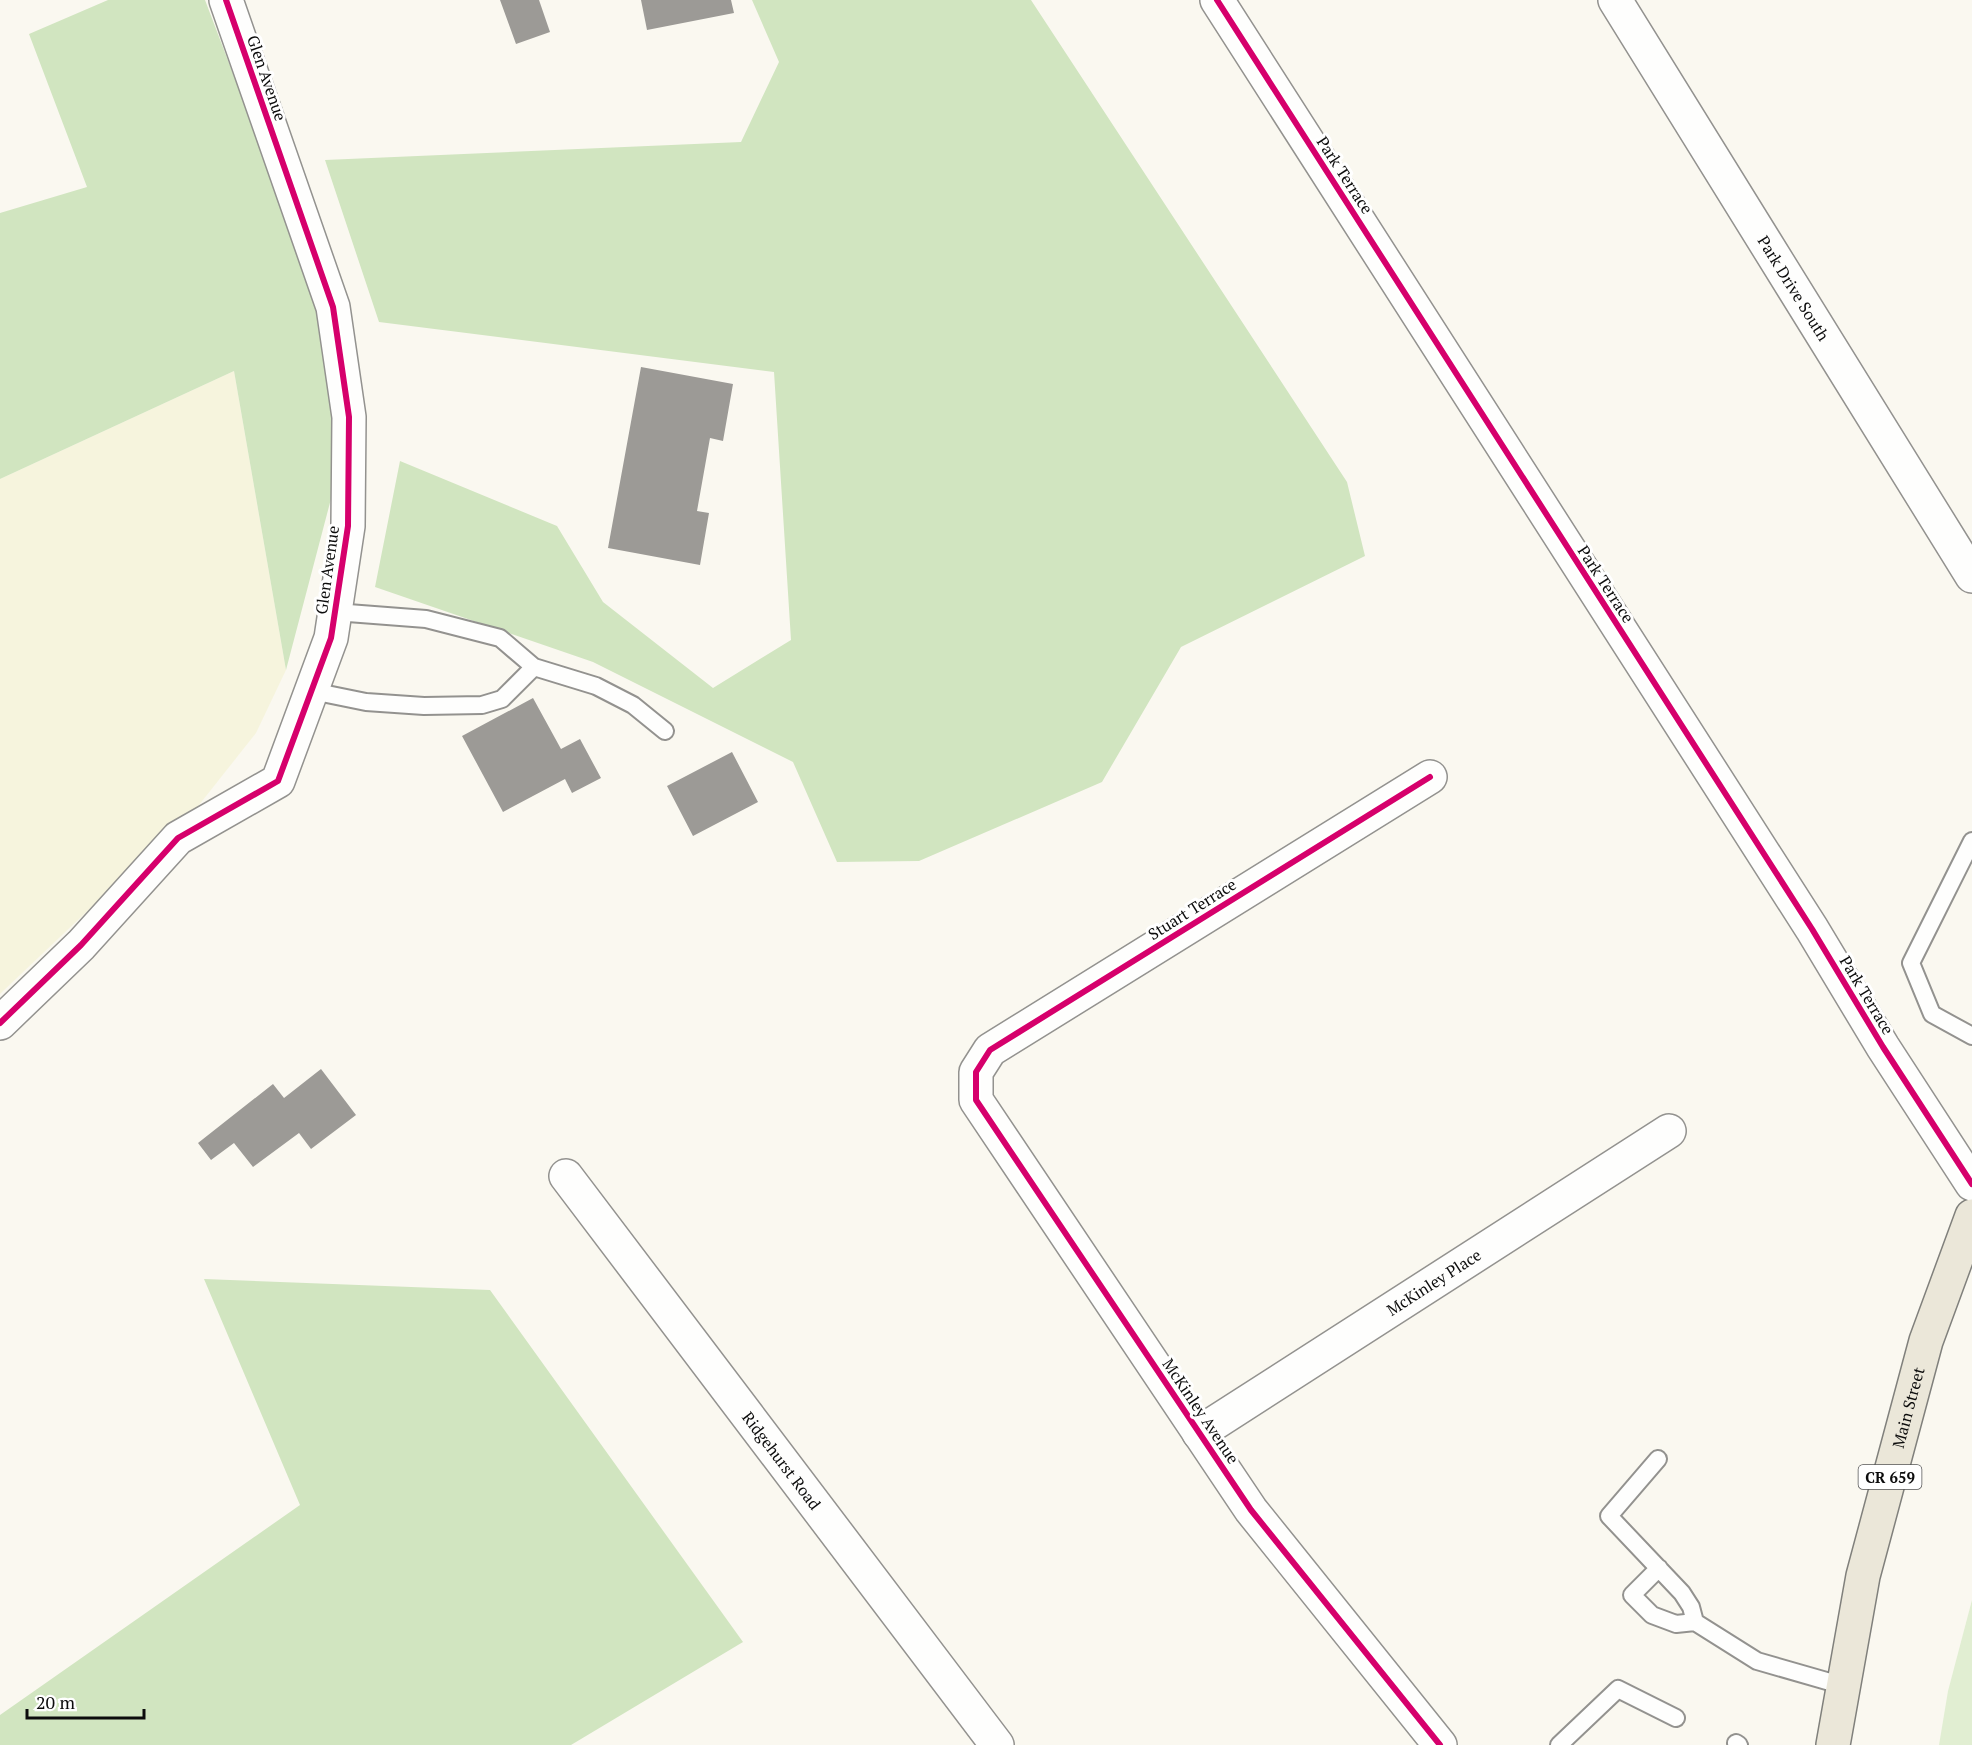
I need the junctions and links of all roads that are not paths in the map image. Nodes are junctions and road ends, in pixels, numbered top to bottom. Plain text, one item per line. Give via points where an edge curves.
1 (226, 0) edge
2 (1217, 0) edge
3 (1615, 0) edge
4 (1972, 576) edge
5 (335, 612) junction
6 (534, 667) junction
7 (312, 691) junction
8 (665, 731) dead end
9 (1430, 777) dead end
10 (1972, 841) edge
11 (0, 1023) edge
12 (1972, 1036) edge
13 (976, 1072) joint
14 (1669, 1131) dead end
15 (566, 1176) dead end
16 (1972, 1184) edge
17 (1972, 1215) edge
18 (1199, 1433) junction
19 (1658, 1459) dead end
20 (1659, 1568) junction
21 (1695, 1622) junction
22 (1844, 1686) junction
23 (1676, 1718) dead end
24 (997, 1745) edge
25 (1440, 1745) edge
26 (1559, 1745) edge
27 (1833, 1745) edge

1 - 5 street, Glen Avenue via 333,307 350,417 348,526
2 - 16 street, Park Terrace
3 - 4 street, Park Drive South
5 - 6 lane via 426,619 500,638
5 - 7 street, Glen Avenue via 331,638
6 - 7 lane via 502,699 482,705 366,702
6 - 8 lane via 596,686 633,705
7 - 11 street, Glen Avenue via 278,781 178,838 81,945
9 - 13 street, Stuart Terrace via 990,1050
10 - 12 lane via 1911,963 1932,1014
13 - 18 street, McKinley Avenue via 976,1100
14 - 18 street, McKinley Place
15 - 24 street, Ridgehurst Road
17 - 22 main road, Main Street / CR 659 via 1926,1341 1863,1576
18 - 25 street, McKinley Avenue via 1251,1510
19 - 20 lane via 1609,1516
20 - 21 lane via 1682,1593
20 - 21 lane via 1632,1595 1652,1615 1676,1624
21 - 22 lane via 1757,1661
22 - 27 main road, Main Street / CR 659
23 - 26 lane via 1618,1689

